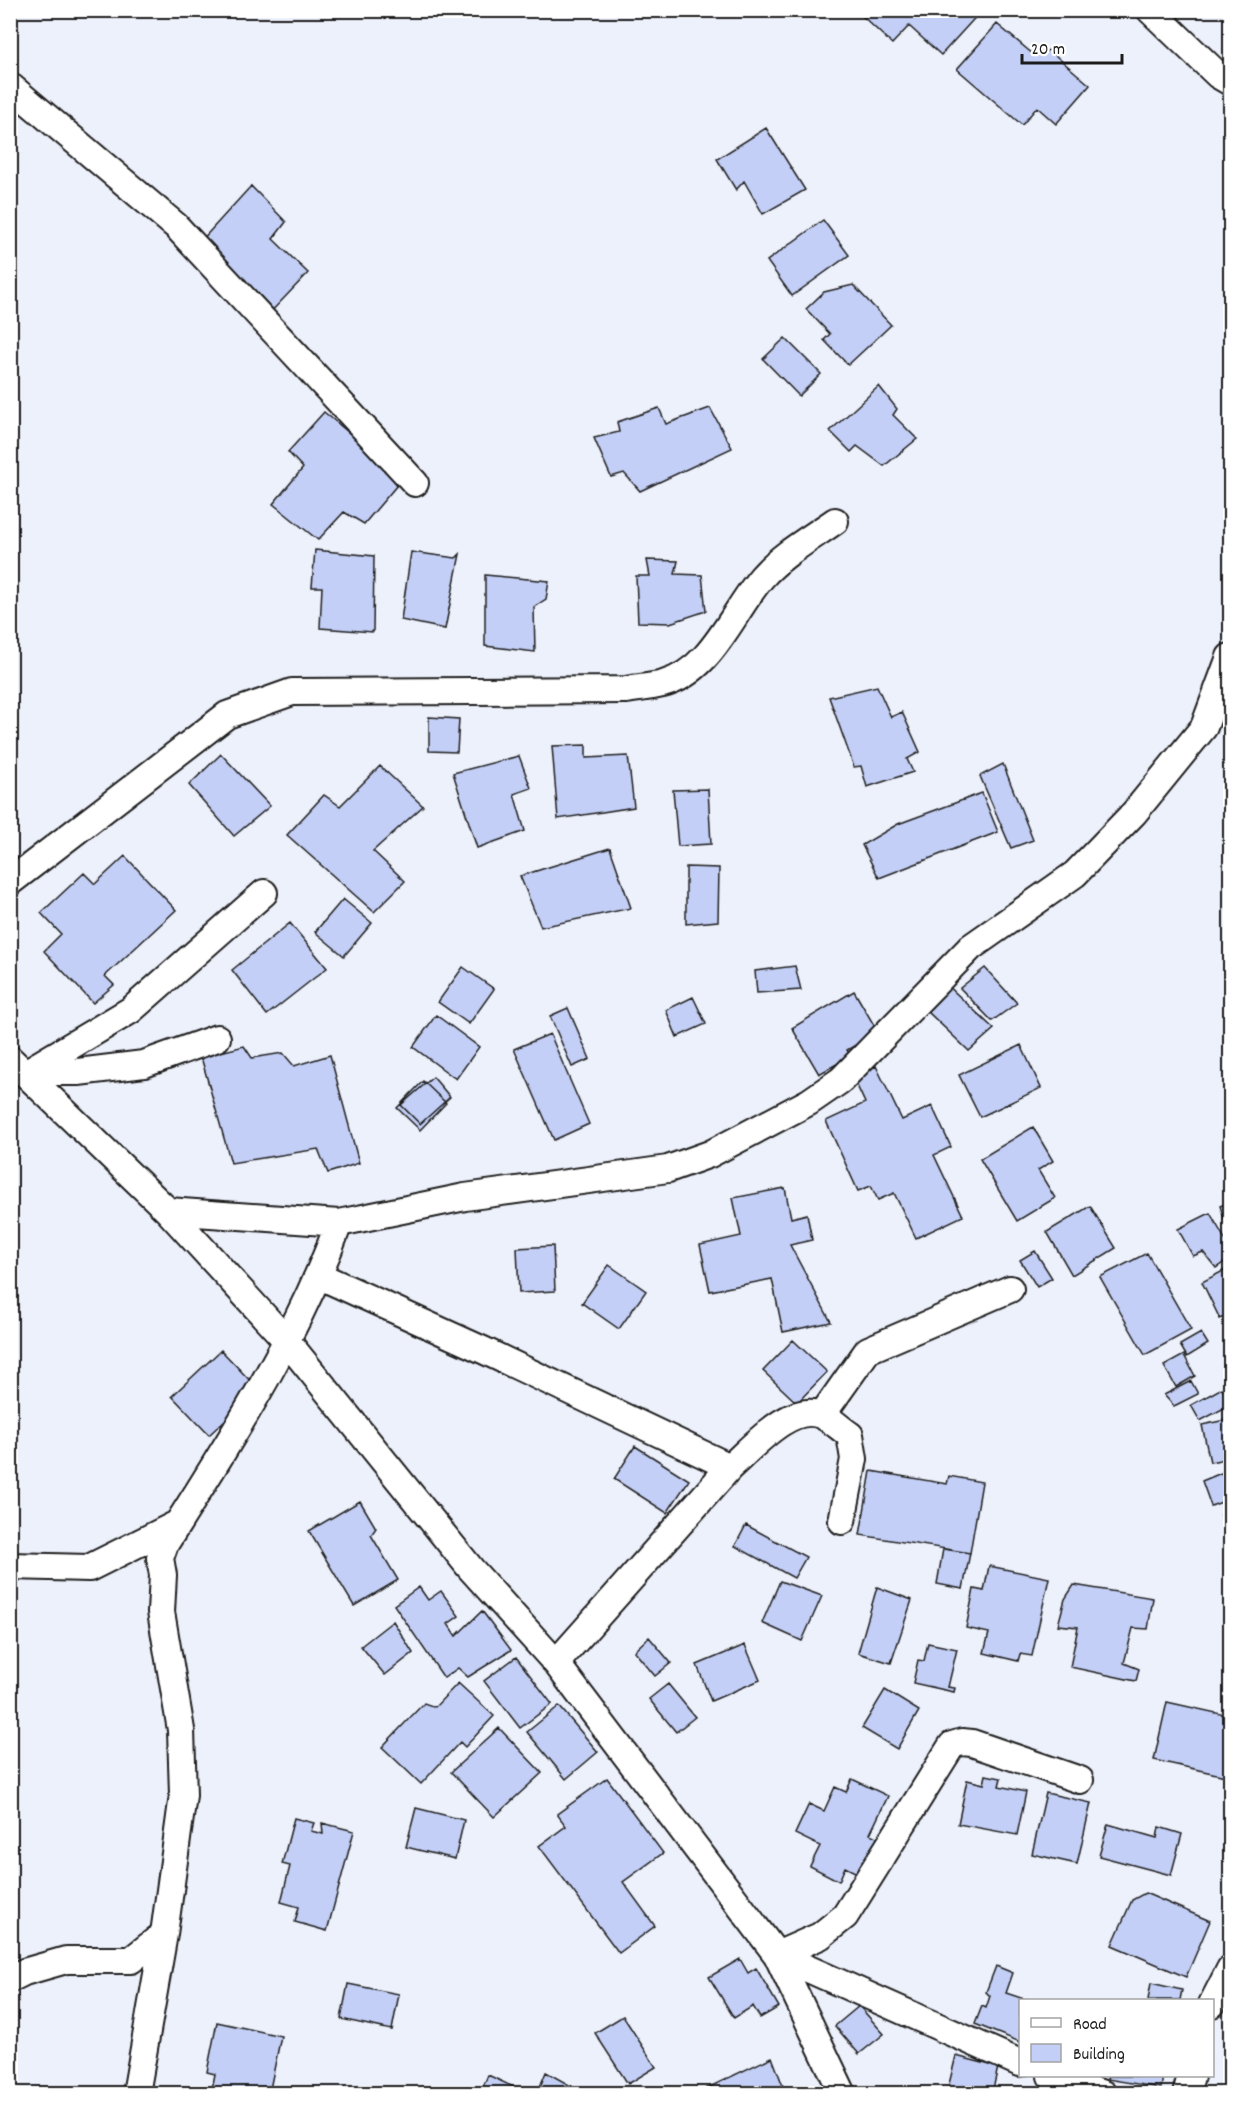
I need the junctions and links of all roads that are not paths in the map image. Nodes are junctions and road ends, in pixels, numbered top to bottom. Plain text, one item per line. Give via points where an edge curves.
1 (1150, 10) edge
2 (1230, 82) edge
3 (10, 86) edge
4 (415, 483) dead end
5 (835, 521) dead end
6 (1230, 657) edge
7 (10, 882) edge
8 (264, 893) dead end
9 (217, 1038) dead end
10 (19, 1066) edge
11 (168, 1211) junction
12 (339, 1223) junction
13 (320, 1276) junction
14 (1010, 1289) dead end
15 (286, 1340) junction
16 (822, 1415) junction
17 (730, 1467) junction
18 (842, 1521) dead end
19 (177, 1524) junction
20 (10, 1566) edge
21 (556, 1663) junction
22 (1080, 1779) dead end
23 (164, 1934) junction
24 (777, 1955) junction
25 (1230, 1969) edge
26 (10, 1979) edge
27 (1214, 2000) edge
28 (1019, 2063) edge
29 (1055, 2077) edge
30 (1191, 2077) edge
31 (136, 2094) edge
32 (843, 2094) edge
33 (1103, 2094) edge
34 (1186, 2094) edge

1 - 2 street
3 - 4 street via 176,226
5 - 7 street via 763,575 741,603 719,642 694,666 665,683 627,690 292,692 227,715
6 - 12 street via 1204,727 1134,813 1075,874 972,947 842,1080 809,1102 710,1154 668,1169 465,1197
8 - 10 street via 131,1010
9 - 10 street via 144,1065 78,1072
10 - 11 street
11 - 12 street
11 - 15 street
12 - 13 street
13 - 15 street
13 - 17 street
14 - 16 street via 868,1350
15 - 19 street via 270,1375
15 - 21 street via 471,1569
16 - 17 street via 802,1412 779,1424
16 - 18 street via 850,1435 854,1459
17 - 21 street
19 - 20 street via 89,1568
19 - 23 street via 160,1558 161,1612 181,1730 183,1795
21 - 24 street
22 - 24 street via 972,1743 952,1745 845,1917 820,1936
23 - 26 street via 131,1960 66,1960
23 - 31 street
24 - 28 street
24 - 32 street
25 - 27 street
29 - 33 street
30 - 34 street

